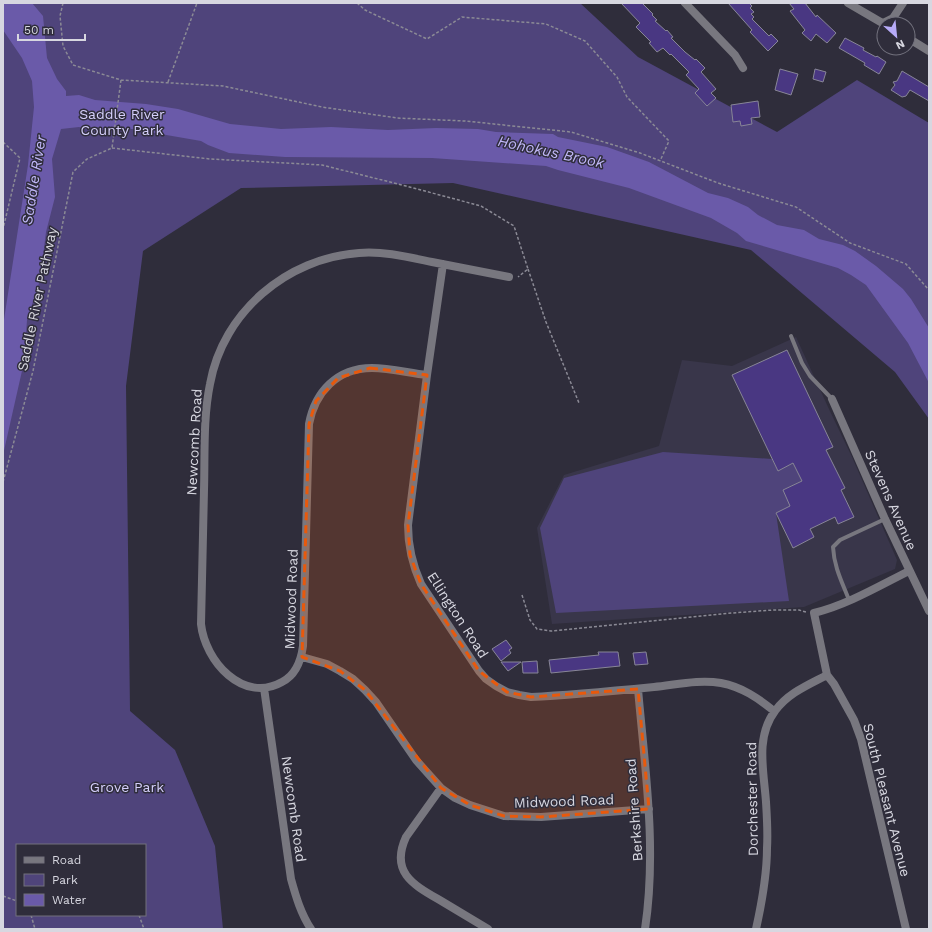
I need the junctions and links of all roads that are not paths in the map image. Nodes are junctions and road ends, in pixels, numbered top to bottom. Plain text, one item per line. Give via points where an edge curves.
1 (685, 3) edge
2 (848, 3) edge
3 (903, 3) edge
4 (894, 16) edge
5 (876, 19) edge
6 (916, 43) edge
7 (929, 51) edge
8 (743, 68) dead end
9 (443, 264) junction
10 (509, 277) road end
11 (791, 336) dead end
12 (427, 376) junction
13 (832, 399) joint
14 (885, 519) junction
15 (910, 571) junction
16 (849, 600) junction
17 (929, 612) edge
18 (302, 657) junction
19 (827, 675) junction
20 (264, 688) junction
21 (638, 689) junction
22 (774, 711) junction
23 (441, 788) junction
24 (649, 809) junction
25 (311, 929) edge
26 (488, 929) edge
27 (645, 929) edge
28 (756, 929) edge
29 (906, 929) edge

1 - 8 street via 735,55
2 - 5 street
3 - 4 street
6 - 7 street
9 - 10 street, Newcomb Road
9 - 12 street, Ellington Road
9 - 20 street, Newcomb Road via 392,254 366,253 323,259 307,265 277,282 249,306 234,325 220,352 209,384 206,419 202,628 209,652 224,672 239,683
11 - 13 lane via 810,376
12 - 18 street, Midwood Road via 379,368 348,372 329,384 311,412
12 - 21 street, Ellington Road via 408,525 410,555 422,584 479,671 506,692 531,697
13 - 14 street, Stevens Avenue
14 - 15 street, Stevens Avenue
14 - 16 lane via 840,540 833,546 836,568
15 - 16 street
15 - 17 street, Stevens Avenue
16 - 19 street, South Pleasant Avenue via 814,613
18 - 20 street, Newcomb Road via 293,674 285,681 277,686
18 - 23 street, Midwood Road via 327,664 353,679 365,690 416,760
19 - 22 street, Dorchester Road via 794,692
19 - 29 street, South Pleasant Avenue via 854,720 861,739
20 - 25 street, Newcomb Road via 291,879 301,911
21 - 22 street, Ellington Road via 705,682 720,683 748,692
21 - 24 street, Berkshire Road
22 - 28 street, Dorchester Road via 766,728 762,746 768,821 765,879
23 - 24 street, Midwood Road via 470,805 504,816 541,817
23 - 26 street via 406,837 401,858 404,872 415,885
24 - 27 street, Berkshire Road via 651,862

